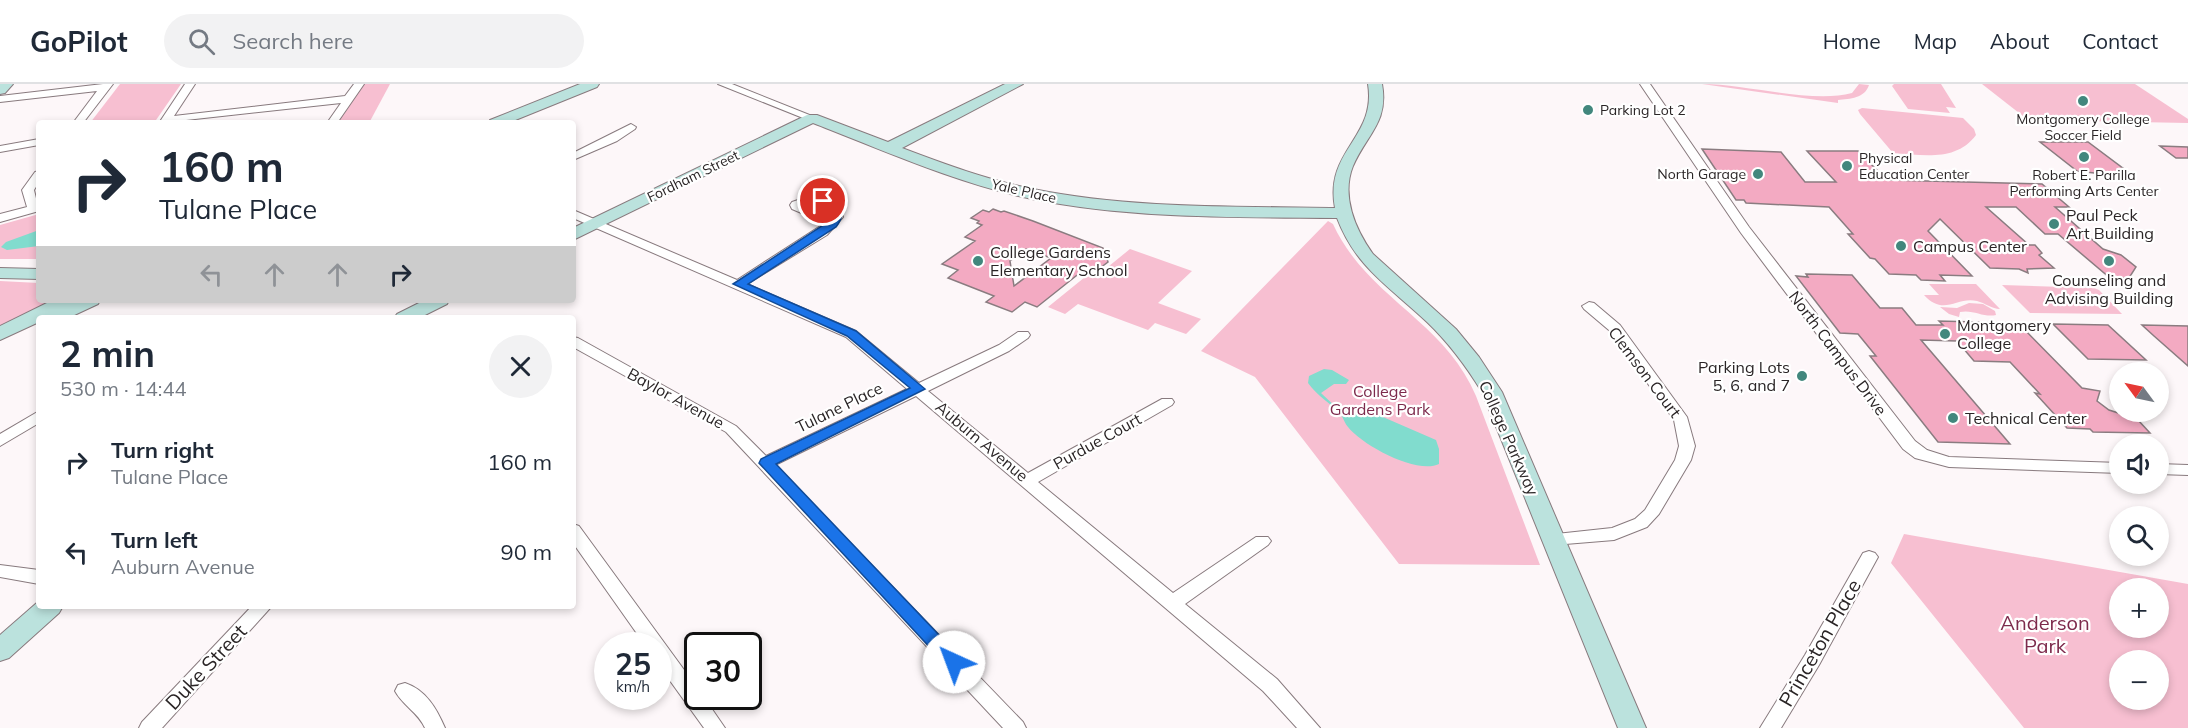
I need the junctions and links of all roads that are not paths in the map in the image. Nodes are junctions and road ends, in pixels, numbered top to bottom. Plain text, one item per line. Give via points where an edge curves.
1 (6, 84) edge
2 (190, 84) edge
3 (359, 84) edge
4 (592, 84) edge
5 (610, 84) edge
6 (723, 84) edge
7 (1016, 84) edge
8 (1375, 84) edge
9 (1645, 84) edge
10 (106, 86) edge
11 (0, 90) edge
12 (0, 99) edge
13 (348, 99) junction
14 (812, 118) junction
15 (80, 120) edge
16 (166, 120) edge
17 (173, 120) edge
18 (334, 120) edge
19 (502, 120) edge
20 (521, 120) edge
21 (631, 127) dead end
22 (36, 143) edge
23 (891, 147) junction
24 (0, 149) edge
25 (576, 156) edge
26 (36, 178) edge
27 (36, 207) edge
28 (36, 208) edge
29 (1342, 213) junction
30 (576, 215) edge
31 (0, 218) edge
32 (834, 222) dead end
33 (595, 224) junction
34 (576, 234) edge
35 (739, 284) junction
36 (62, 303) edge
37 (85, 303) edge
38 (434, 303) edge
39 (1589, 306) dead end
40 (38, 315) edge
41 (60, 315) edge
42 (410, 315) edge
43 (36, 316) edge
44 (36, 326) edge
45 (0, 334) edge
46 (1023, 336) dead end
47 (576, 343) edge
48 (0, 344) edge
49 (919, 389) junction
50 (1167, 402) dead end
51 (36, 418) edge
52 (0, 441) edge
53 (766, 463) junction
54 (2109, 468) edge
55 (2169, 469) edge
56 (2188, 470) edge
57 (1028, 480) junction
58 (576, 534) edge
59 (1553, 539) junction
60 (1262, 541) dead end
61 (1869, 557) dead end
62 (0, 571) edge
63 (36, 577) edge
64 (1174, 603) junction
65 (47, 609) edge
66 (260, 609) edge
67 (647, 632) edge
68 (0, 651) edge
69 (672, 668) edge
70 (405, 691) dead end
71 (149, 728) edge
72 (435, 728) edge
73 (715, 728) edge
74 (1016, 728) edge
75 (1310, 728) edge
76 (1632, 728) edge
77 (1770, 728) edge

1 - 11 street
2 - 16 street
3 - 13 street
4 - 19 street
5 - 20 street
6 - 14 street, Yale Place
7 - 23 street
8 - 29 street, College Parkway via 1377,106 1370,127 1347,161 1339,186
9 - 54 street, North Campus Drive via 1744,228 1909,445 1921,454 1949,462
10 - 12 street
10 - 15 street
13 - 17 street
13 - 18 street
14 - 23 street, Yale Place
14 - 33 street, Fordham Street
21 - 25 street
22 - 24 street
23 - 29 street, Yale Place via 994,185 1079,203 1168,210
26 - 27 street via 28,190 30,203
28 - 31 street
29 - 59 street, College Parkway via 1354,240 1374,267 1448,332 1475,364 1492,392
30 - 33 street, Auburn Avenue
32 - 35 street
33 - 34 street, Fordham Street
33 - 35 street, Auburn Avenue
35 - 49 street, Auburn Avenue via 851,334
36 - 40 street
37 - 41 street
38 - 42 street
39 - 59 street, Clemson Court via 1615,328 1682,420 1688,446 1651,514 1641,523 1614,534
43 - 45 street
44 - 48 street
46 - 49 street, Tulane Place
47 - 53 street, Baylor Avenue via 731,429
49 - 53 street, Tulane Place
49 - 57 street, Auburn Avenue
50 - 57 street, Purdue Court
51 - 52 street
53 - 74 street, Baylor Avenue
55 - 56 street
57 - 64 street, Auburn Avenue
58 - 67 street
59 - 76 street, College Parkway
60 - 64 street
61 - 77 street, Princeton Place
62 - 63 street
64 - 75 street, Auburn Avenue via 1270,685
65 - 68 street
66 - 71 street, Duke Street
69 - 73 street
70 - 72 street via 428,711

